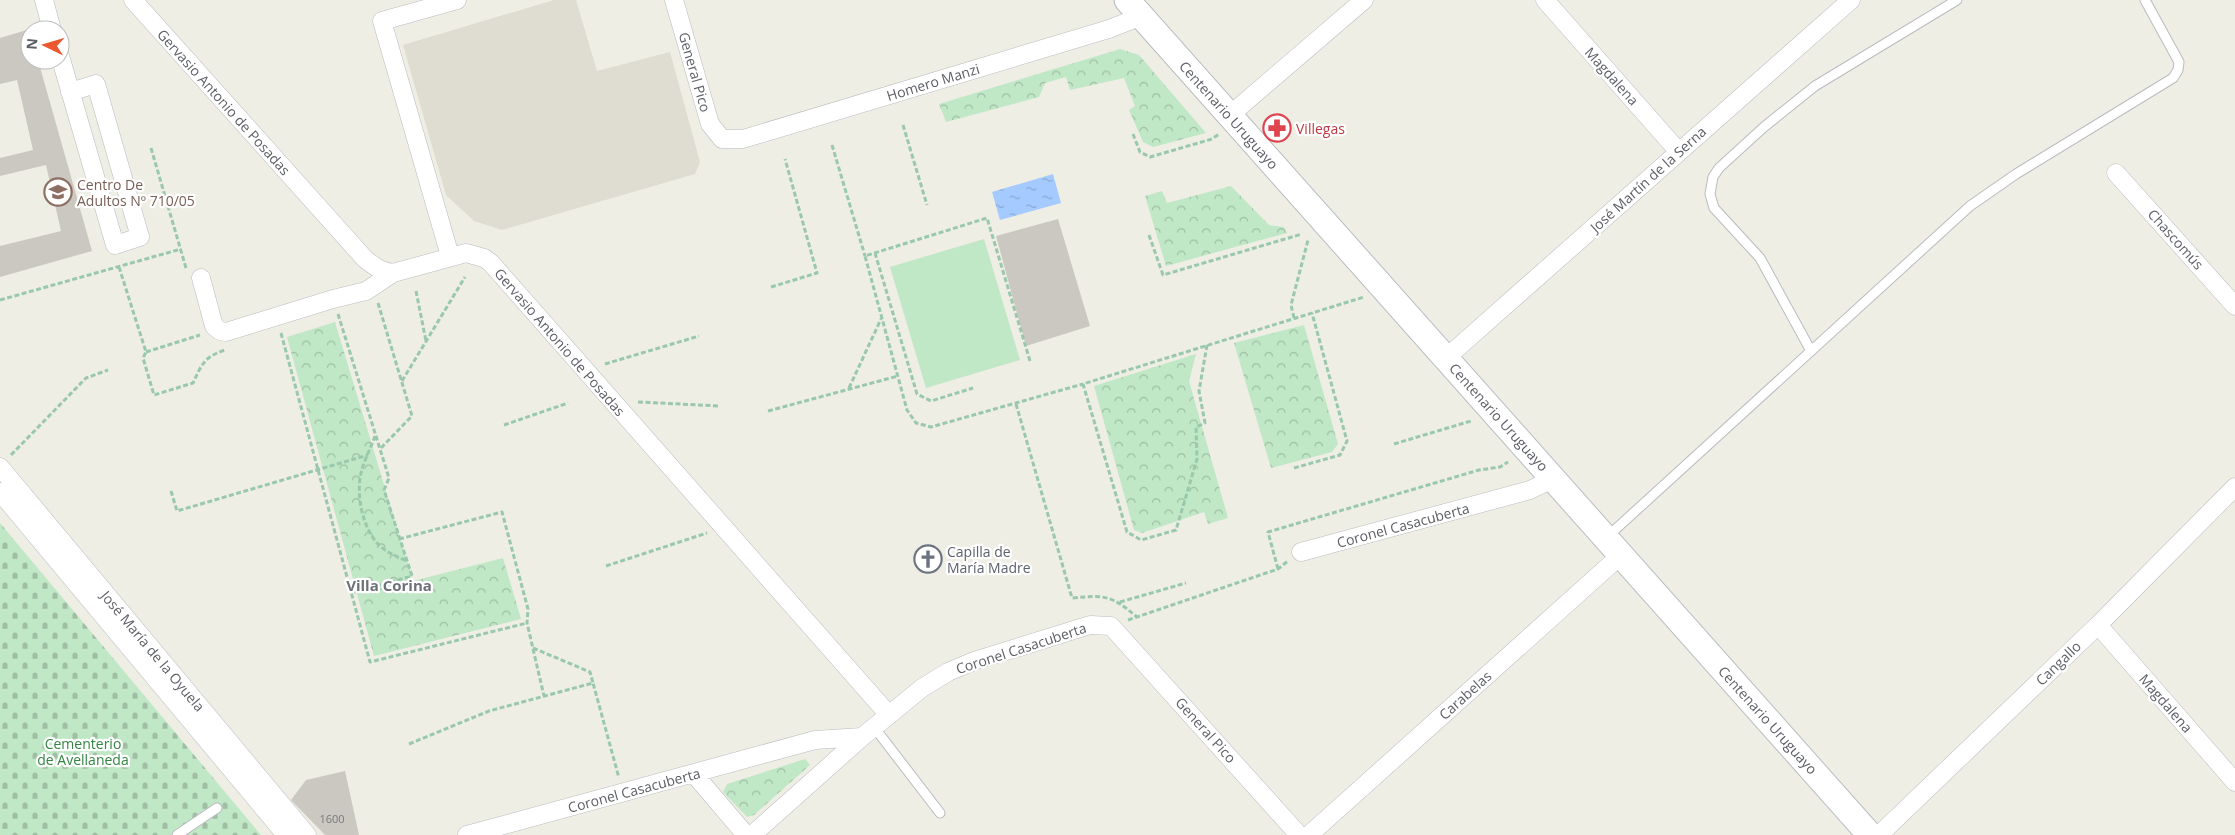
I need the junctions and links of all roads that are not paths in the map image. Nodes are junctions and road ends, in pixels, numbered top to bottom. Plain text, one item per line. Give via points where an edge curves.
1 (44, 0) edge
2 (133, 0) edge
3 (457, 0) edge
4 (674, 0) edge
5 (1364, 0) edge
6 (1545, 0) edge
7 (1851, 0) edge
8 (1957, 0) edge
9 (2145, 0) edge
10 (1134, 8) edge
11 (49, 20) edge
12 (64, 70) edge
13 (70, 92) junction
14 (1226, 123) junction
15 (722, 139) joint
16 (1679, 152) junction
17 (2116, 173) dead end
18 (450, 256) junction
19 (393, 273) junction
20 (195, 276) road end
21 (2235, 306) edge
22 (1811, 351) junction
23 (1446, 358) junction
24 (3, 464) edge
25 (1553, 479) junction
26 (2235, 487) edge
27 (0, 492) edge
28 (1614, 546) junction
29 (1301, 552) road end
30 (2098, 625) junction
31 (1112, 626) joint
32 (888, 715) junction
33 (868, 732) junction
34 (694, 774) junction
35 (2235, 782) edge
36 (217, 808) dead end
37 (940, 812) dead end
38 (177, 835) edge
39 (286, 835) edge
40 (306, 835) edge
41 (467, 835) edge
42 (746, 835) edge
43 (752, 835) edge
44 (1299, 835) edge
45 (1309, 835) edge
46 (1870, 835) edge
47 (1879, 835) edge

1 - 11 street
2 - 19 street, Gervasio Antonio de Posadas via 366,259 385,272
3 - 18 street via 382,21
4 - 15 street, General Pico via 710,124
5 - 14 street
6 - 16 street, Magdalena
7 - 16 street, José Martín de la Serna
8 - 22 lane via 1815,86 1764,127 1712,177 1710,194 1714,208 1760,258
9 - 22 lane via 2179,62 2174,78 2016,174 1970,206
10 - 14 main road, Centenario Uruguayo
10 - 15 street, Homero Manzi via 1108,29 744,139
12 - 13 street
13 - 13 street via 115,245 140,237 96,84
14 - 23 main road, Centenario Uruguayo
16 - 23 street, José Martín de la Serna
17 - 21 street, Chascomús
18 - 19 street, Gervasio Antonio de Posadas
18 - 32 street, Gervasio Antonio de Posadas via 466,253 491,263
19 - 20 street via 366,291 226,332 214,326
22 - 28 lane
23 - 25 main road, Centenario Uruguayo
24 - 40 street, José María de la Oyuela
25 - 28 main road, Centenario Uruguayo
25 - 29 street, Coronel Casacuberta via 1530,490
26 - 30 street, Cangallo
27 - 39 street, José María de la Oyuela
28 - 45 street, Carabelas
28 - 46 main road, Centenario Uruguayo
30 - 35 street, Magdalena
30 - 47 street, Cangallo
31 - 32 street, Coronel Casacuberta via 1090,624 974,661 938,678
31 - 44 street, General Pico
32 - 33 street, Coronel Casacuberta
33 - 34 street, Coronel Casacuberta via 815,740
33 - 37 lane
33 - 43 street
34 - 41 street, Coronel Casacuberta
34 - 42 street
36 - 38 lane

